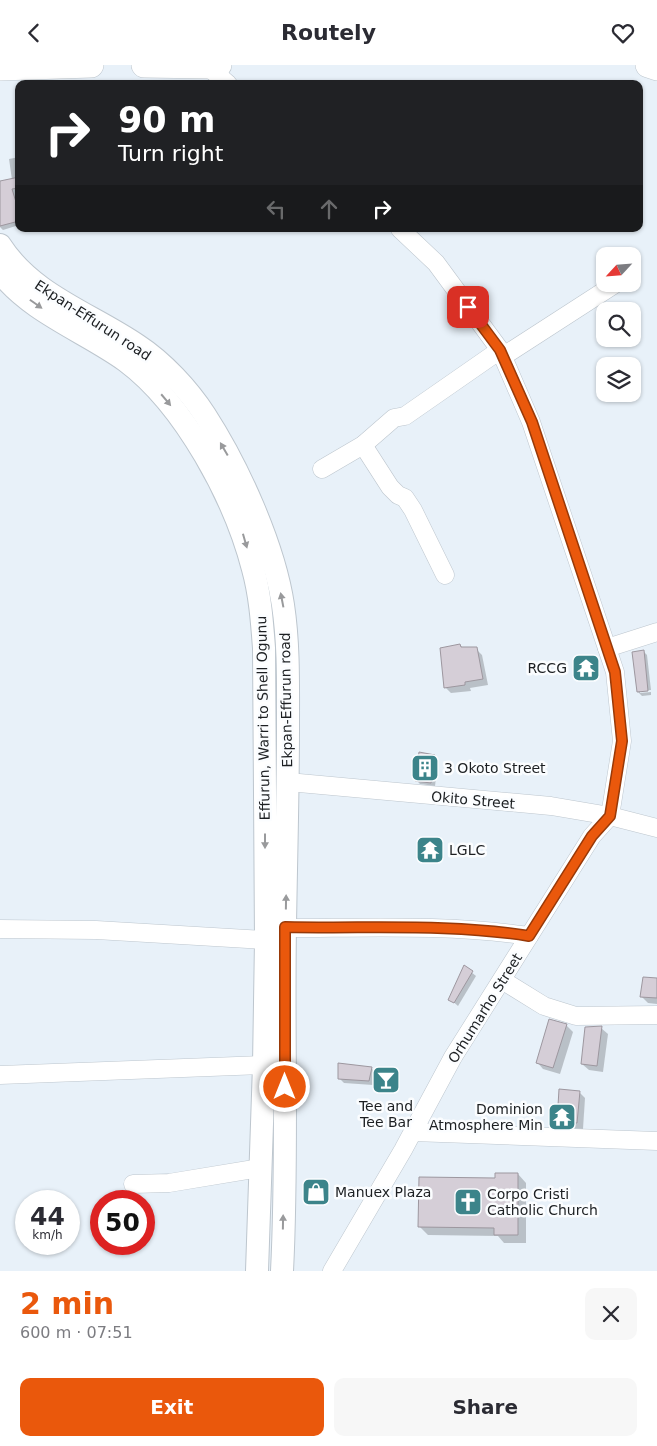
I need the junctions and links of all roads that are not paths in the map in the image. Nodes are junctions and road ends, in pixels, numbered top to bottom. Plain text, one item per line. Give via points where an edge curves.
1 (91, 65) edge
2 (144, 65) edge
3 (648, 65) edge
4 (213, 66) edge
5 (0, 67) edge
6 (657, 68) edge
7 (225, 80) edge
8 (403, 232) edge
9 (0, 245) edge
10 (0, 272) edge
11 (600, 293) edge
12 (501, 354) junction
13 (363, 445) junction
14 (322, 469) dead end
15 (445, 575) dead end
16 (657, 632) edge
17 (607, 647) junction
18 (264, 648) junction
19 (288, 649) junction
20 (288, 782) junction
21 (610, 816) junction
22 (657, 828) edge
23 (285, 927) junction
24 (0, 929) edge
25 (529, 936) junction
26 (266, 940) junction
27 (502, 979) junction
28 (657, 1015) edge
29 (264, 1065) junction
30 (0, 1075) edge
31 (413, 1132) junction
32 (657, 1141) edge
33 (260, 1168) junction
34 (133, 1183) dead end
35 (257, 1271) edge
36 (282, 1271) edge
37 (332, 1271) edge

1 - 5 highway
2 - 4 highway
3 - 6 highway
4 - 7 street
8 - 12 street via 436,263
19 -> 9 main road, Ekpan-Effurun road via 283,603 272,557 230,459 204,414 164,367 139,346 41,288 8,258
10 -> 18 main road, Effurun, Warri to Shell Ogunu via 10,285 39,306 126,361 170,404 211,466 242,531 254,570
11 - 12 street
12 - 13 street via 405,416 394,418
12 - 17 street via 532,422
13 - 14 street
13 - 15 street via 390,487 413,510
16 - 17 street
17 - 21 street via 615,672 622,741
18 - 19 main road
18 -> 26 main road, Effurun, Warri to Shell Ogunu
19 - 20 main road, Ekpan-Effurun road
20 - 21 street, Okito Street via 551,806
23 -> 20 main road, Ekpan-Effurun road
21 - 22 street, Okito Street
21 - 25 street, Orhumarho Street via 592,836
23 - 25 street via 439,928
36 -> 23 main road, Ekpan-Effurun road
24 - 26 street
25 - 27 street, Orhumarho Street
26 - 29 main road, Effurun, Warri to Shell Ogunu
27 - 28 street via 544,1006 576,1016
27 - 31 street, Orhumarho Street via 453,1057
29 - 30 street
29 - 33 main road, Effurun, Warri to Shell Ogunu
31 - 32 street
31 - 37 street, Orhumarho Street
33 - 34 street via 169,1183
33 - 35 main road, Effurun, Warri to Shell Ogunu

